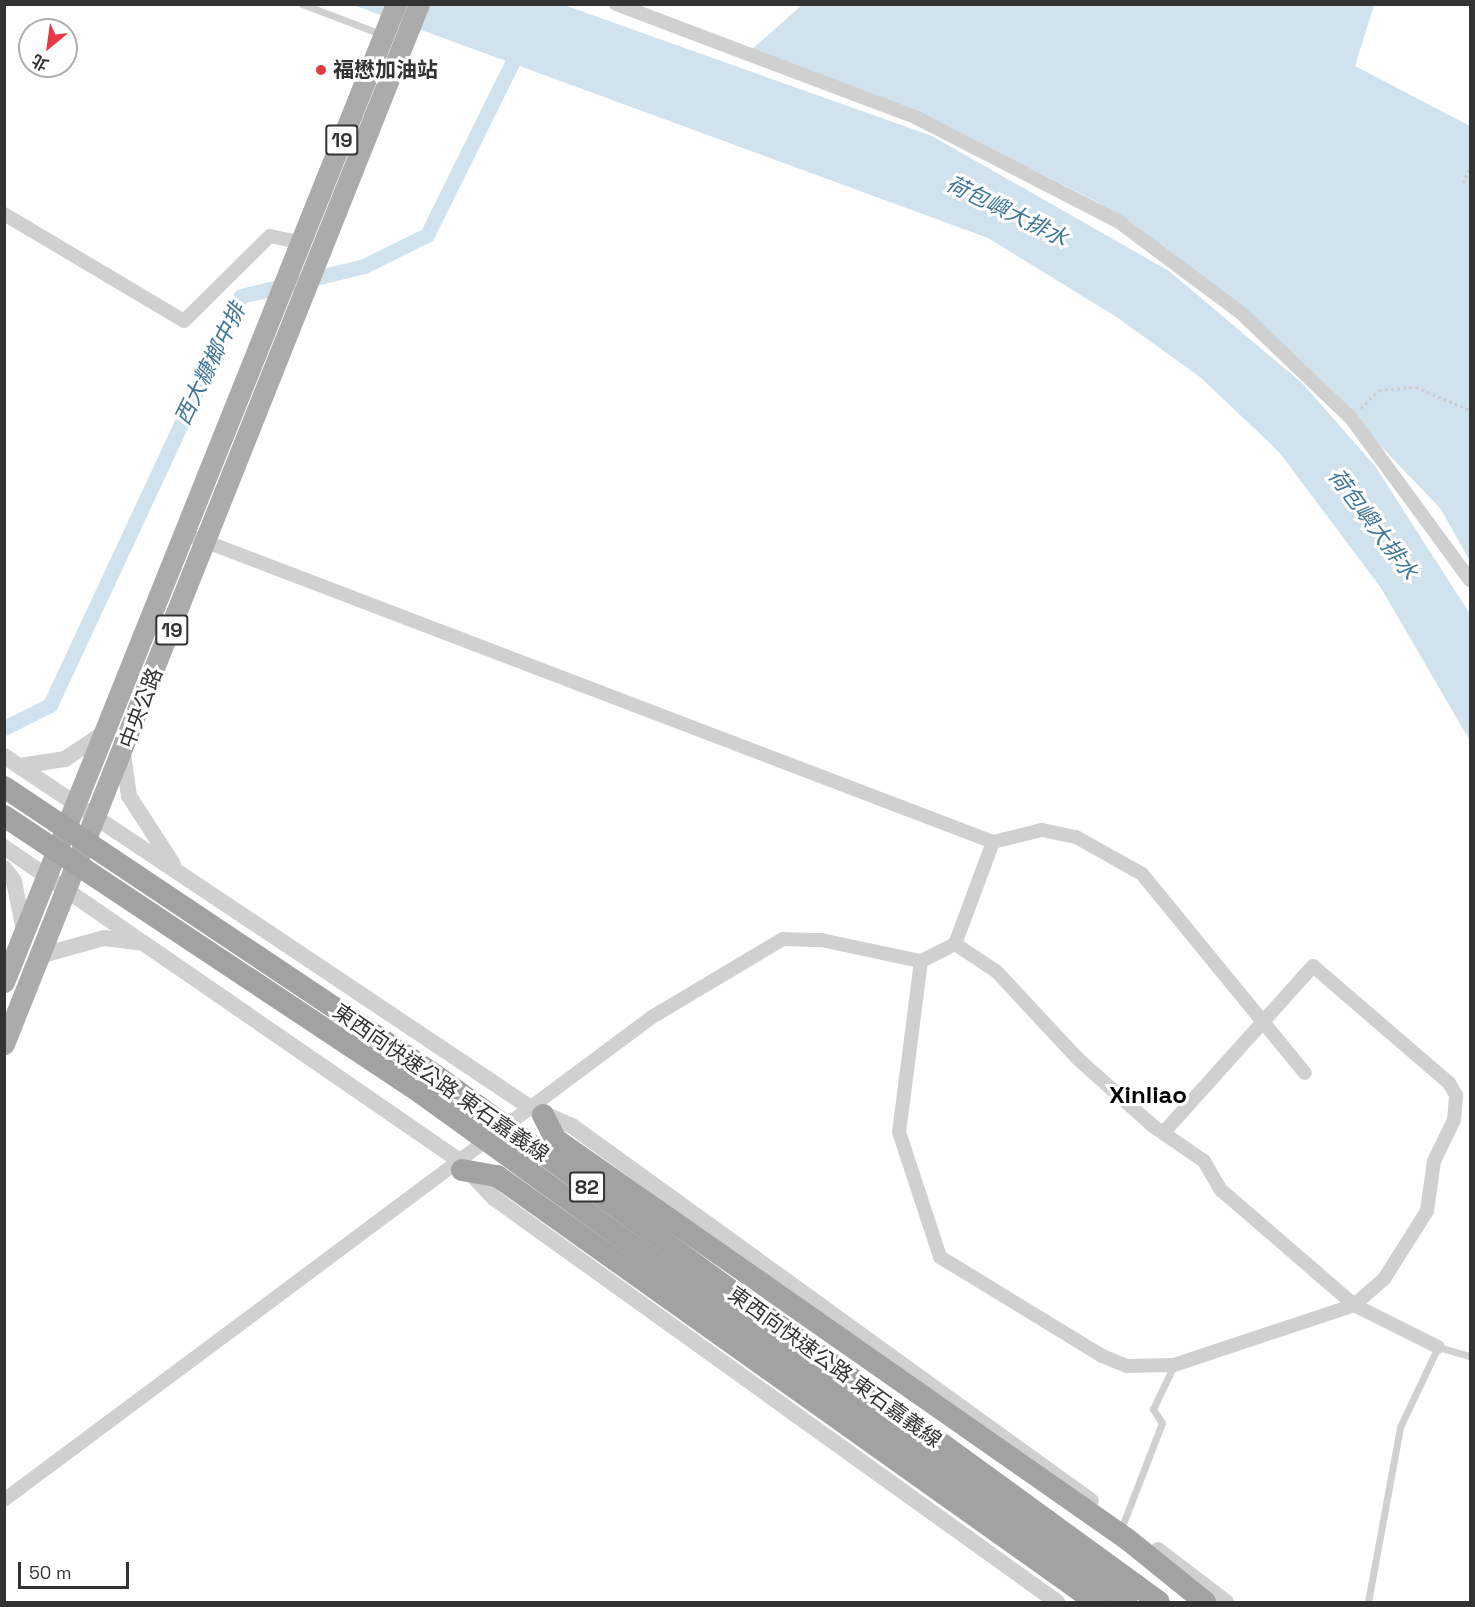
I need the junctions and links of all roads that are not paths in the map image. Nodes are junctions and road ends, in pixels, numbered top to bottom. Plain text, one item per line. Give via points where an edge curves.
1 (302, 4) edge
2 (396, 4) edge
3 (419, 4) edge
4 (616, 4) edge
5 (392, 32) junction
6 (4, 214) edge
7 (296, 248) junction
8 (183, 532) junction
9 (206, 543) junction
10 (1470, 580) edge
11 (101, 735) junction
12 (123, 754) junction
13 (12, 761) edge
14 (4, 787) edge
15 (74, 800) junction
16 (4, 816) edge
17 (98, 816) junction
18 (993, 842) junction
19 (4, 847) edge
20 (4, 868) edge
21 (179, 872) junction
22 (45, 873) junction
23 (66, 886) junction
24 (24, 931) junction
25 (146, 944) junction
26 (955, 944) junction
27 (39, 956) junction
28 (921, 961) junction
29 (4, 982) edge
30 (1264, 1024) junction
31 (4, 1044) edge
32 (1305, 1073) dead end
33 (537, 1111) junction
34 (1164, 1132) junction
35 (460, 1165) junction
36 (1354, 1305) junction
37 (1438, 1347) junction
38 (1470, 1356) edge
39 (1174, 1365) junction
40 (4, 1500) edge
41 (1123, 1524) junction
42 (1057, 1602) edge
43 (1096, 1602) edge
44 (1126, 1602) edge
45 (1159, 1602) edge
46 (1205, 1602) edge
47 (1226, 1602) edge
48 (1368, 1602) edge

1 - 5 lane
2 - 5 main road, 19
3 - 5 main road, 19
4 - 10 street via 917,118 1119,222 1241,313 1352,418
5 - 7 main road, 19
5 - 9 main road, 中央公路 / 19 via 316,256
6 - 7 street via 184,321 270,236
7 - 8 main road, 中央公路 / 19
8 - 9 street
8 - 11 main road, 中央公路 / 19
9 - 12 main road, 中央公路 / 19
9 - 18 street
11 - 13 street via 65,759
11 - 15 main road, 中央公路 / 19
12 - 17 main road, 中央公路 / 19
12 - 21 street via 129,796
13 - 15 street
14 - 45 highway, 東西向快速公路 東石嘉義線 / 82, bridge via 435,1075
15 - 17 street
15 - 22 main road, 中央公路 / 19
16 - 44 highway, 東西向快速公路 東石嘉義線 / 82, bridge via 421,1093
17 - 21 street
17 - 23 main road, 中央公路 / 19
18 - 26 street
18 - 30 street via 1056,830 1131,866
19 - 22 street
20 - 24 street via 14,880
21 - 33 street
22 - 23 street
22 - 24 main road, 中央公路 / 19
23 - 25 street
23 - 27 main road, 中央公路 / 19
24 - 29 main road, 中央公路 / 19
25 - 27 street via 104,938
25 - 35 street
26 - 28 street
26 - 34 street via 996,971 1077,1058
27 - 31 main road, 中央公路 / 19
28 - 33 street via 821,940 783,939 652,1017
28 - 39 street via 899,1132 940,1257 1102,1356 1127,1366
30 - 32 street
30 - 34 street
30 - 36 street via 1314,966 1449,1083 1456,1095 1454,1120 1434,1161 1427,1211 1384,1279
33 - 35 street
33 - 41 street via 572,1126
33 - 46 highway via 555,1139 1127,1539
34 - 36 street via 1204,1161 1221,1190
35 - 40 street
35 - 42 street via 494,1198
35 - 43 highway via 497,1176
36 - 37 street
36 - 39 street
37 - 38 lane
37 - 48 lane via 1400,1427
39 - 41 lane via 1152,1409 1162,1423
41 - 47 street

